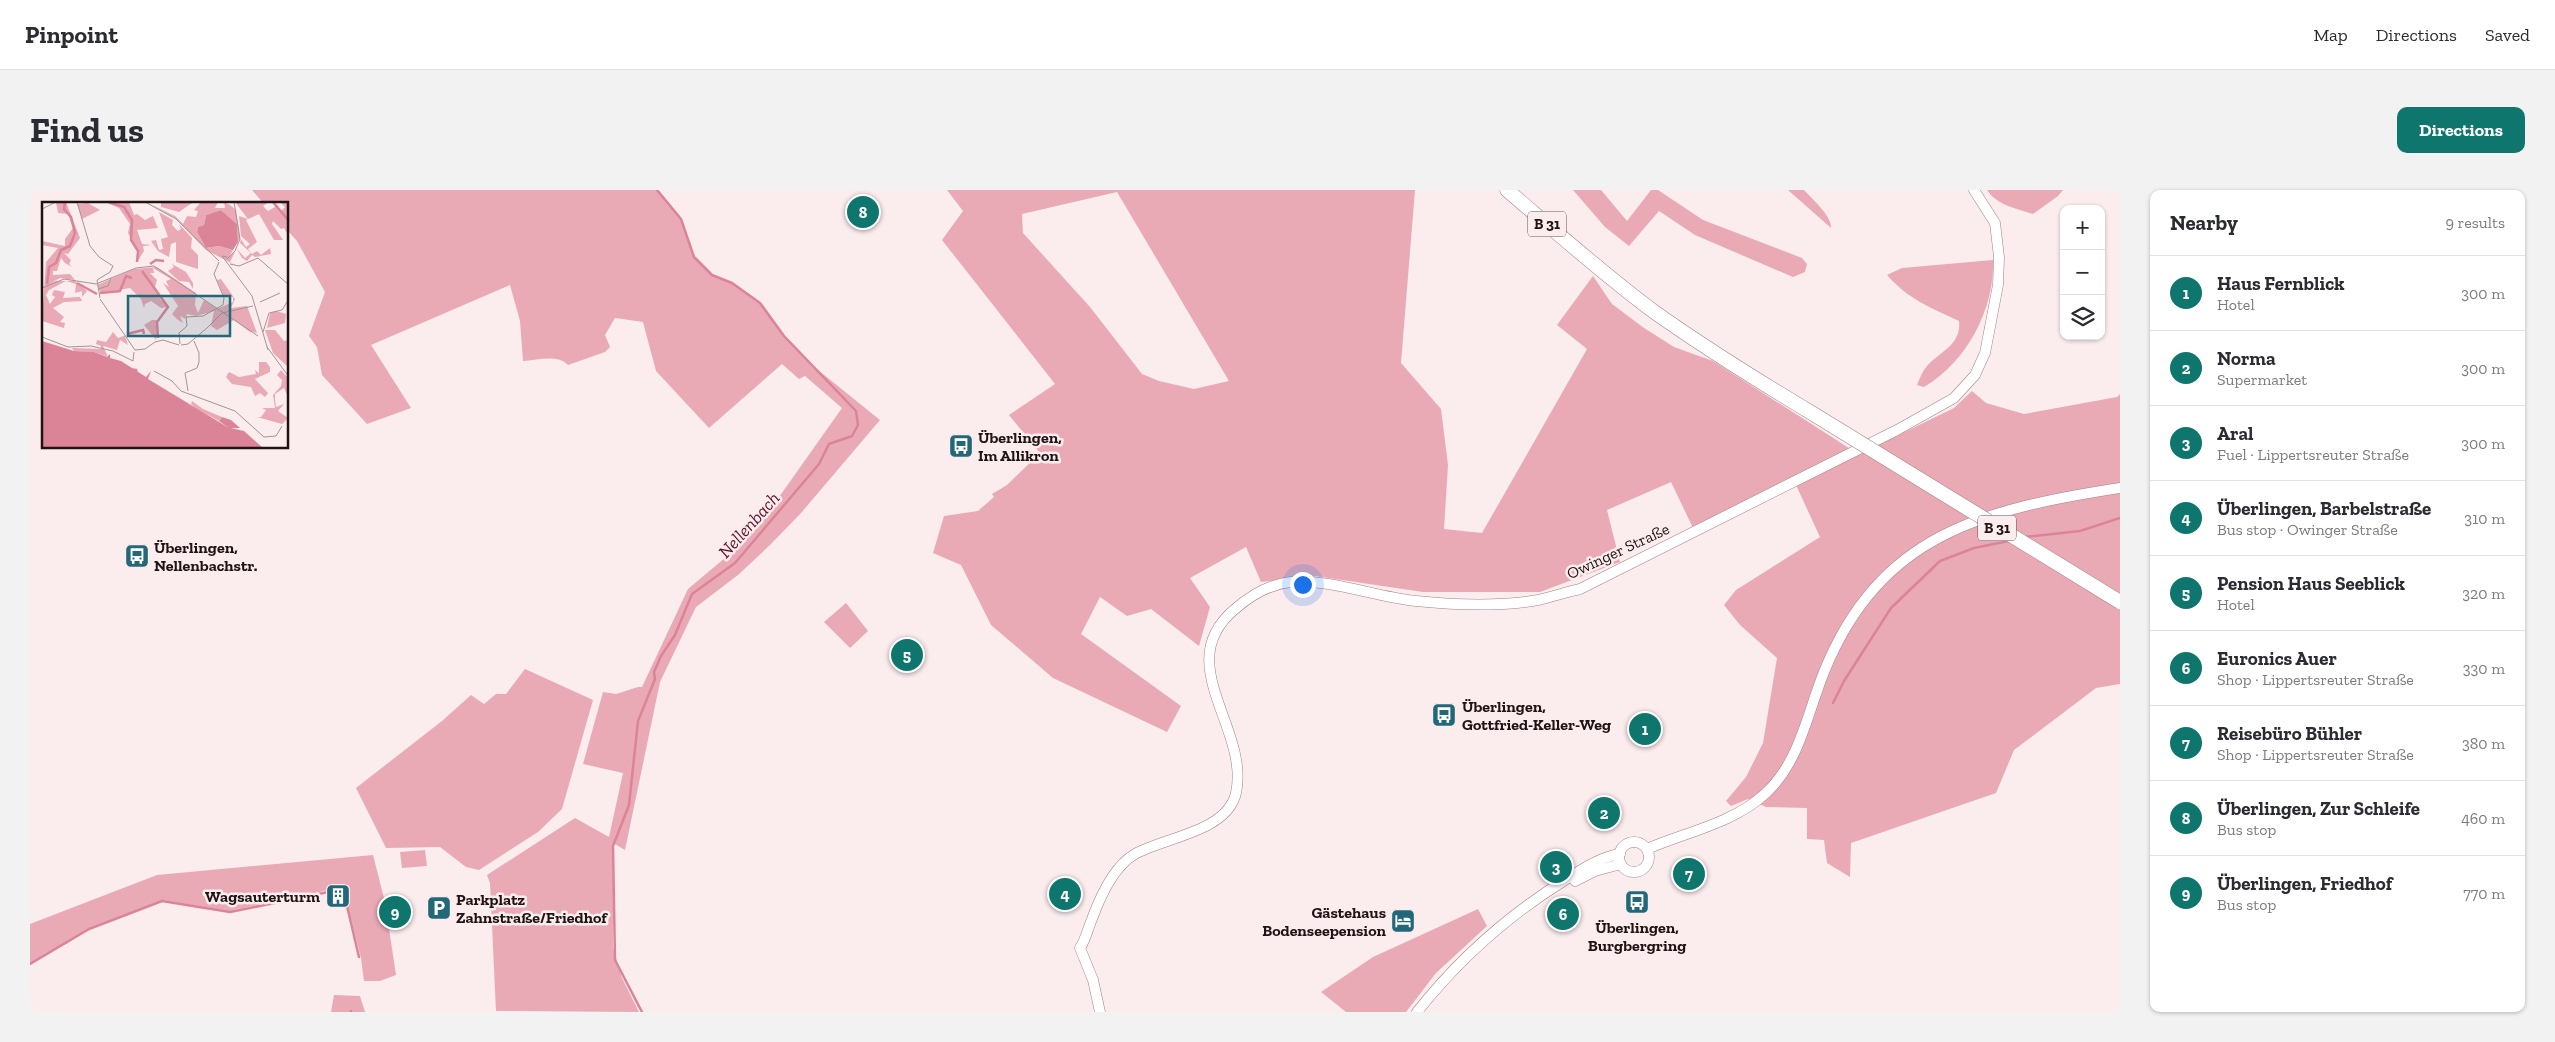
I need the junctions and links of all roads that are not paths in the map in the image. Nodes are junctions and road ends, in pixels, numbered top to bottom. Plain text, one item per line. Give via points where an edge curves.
1 (1507, 190) edge
2 (1974, 190) edge
3 (2120, 488) edge
4 (2120, 602) edge
5 (1647, 849) junction
6 (1620, 859) junction
7 (1100, 1012) edge
8 (1416, 1012) edge
9 (1424, 1012) edge

1 - 4 main road, B 31, bridge via 1586,259 1736,368
2 - 7 street, Owinger Straße via 1995,223 1998,285 1985,353 1975,375 1954,398 1897,430 1580,589 1537,600 1494,604 1415,601 1318,583 1291,582 1249,596 1228,614 1213,638 1208,665 1212,688 1237,757 1235,795 1227,810 1212,823 1134,855 1104,892 1080,948 1093,980
3 - 5 street via 2004,510 1950,530 1912,553 1868,595 1841,633 1822,674 1794,754 1772,787 1754,804 1734,815
5 - 6 street via 1634,842 1625,846
5 - 6 street via 1649,860 1642,870 1628,871
6 - 8 street via 1584,868 1516,912 1448,974
6 - 9 street via 1580,878 1522,915 1464,965

